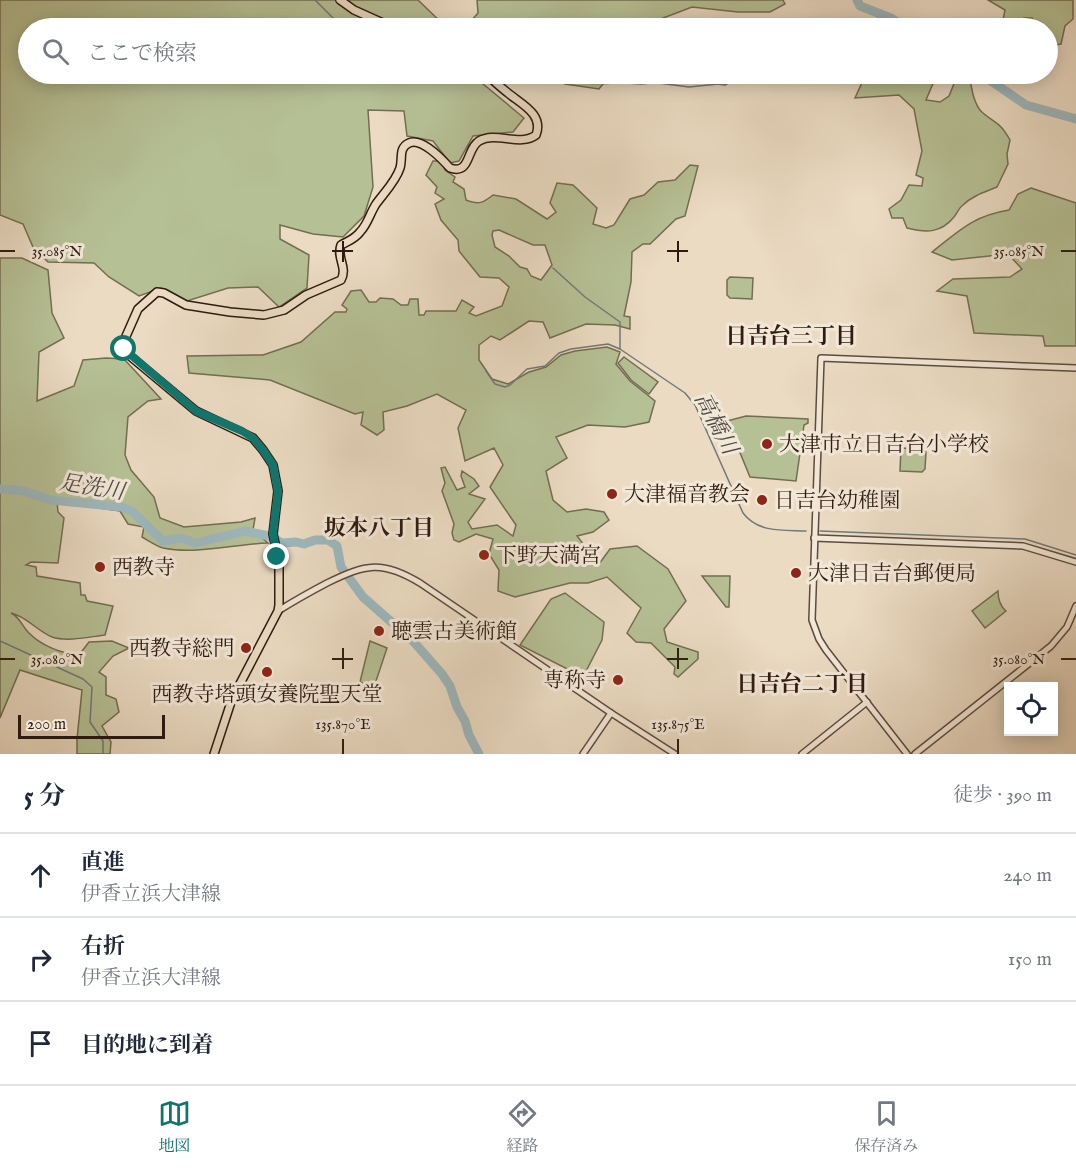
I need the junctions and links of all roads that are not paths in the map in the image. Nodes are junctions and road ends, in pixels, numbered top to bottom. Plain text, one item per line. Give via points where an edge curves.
1 (340, 0) edge
2 (372, 18) edge
3 (498, 84) edge
4 (1076, 368) edge
5 (814, 537) junction
6 (1076, 562) edge
7 (1076, 606) edge
8 (278, 611) junction
9 (867, 702) junction
10 (612, 713) junction
11 (214, 754) edge
12 (583, 754) edge
13 (675, 754) edge
14 (802, 754) edge
15 (907, 754) edge
16 (915, 754) edge

1 - 2 main road
3 - 8 main road via 531,111 536,120 536,135 527,139 500,137 479,141 463,167 455,170 423,143 408,143 402,150 401,168 367,223 359,234 341,245 341,280 306,295 284,310 264,315 186,305 157,292 138,309 123,343 124,349 196,411 253,438 273,465 278,492 273,534 279,562
4 - 5 street via 821,358
5 - 6 street via 1023,546
5 - 9 street via 814,629
7 - 16 street via 1067,627 1052,646
8 - 10 street via 351,571 393,569
8 - 11 main road via 232,699
9 - 14 street
9 - 15 street
10 - 12 street
10 - 13 street

